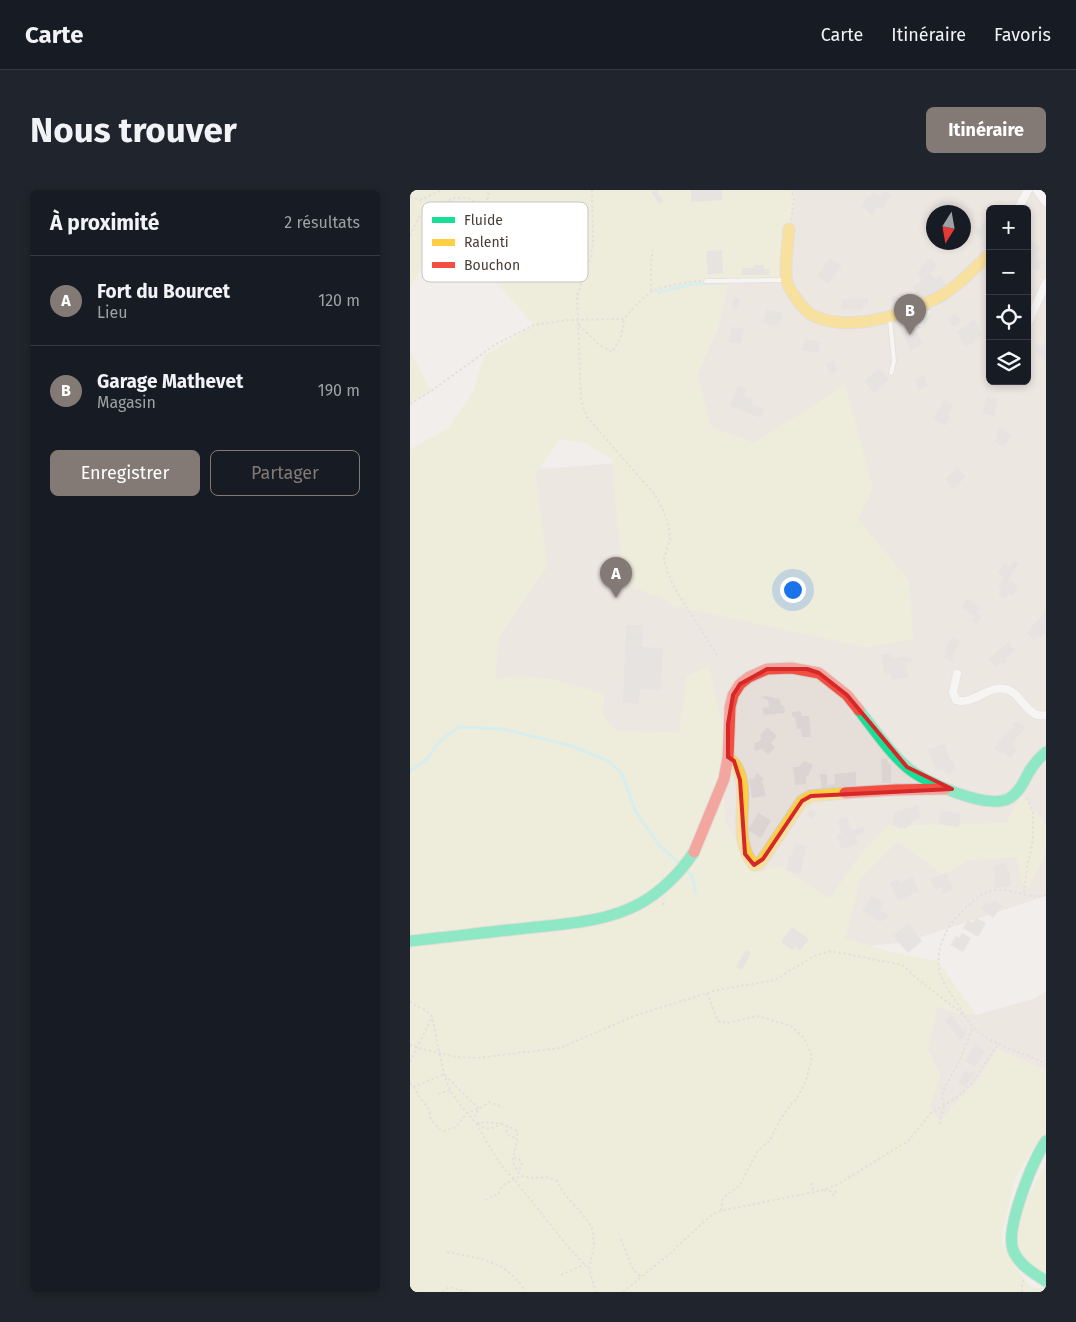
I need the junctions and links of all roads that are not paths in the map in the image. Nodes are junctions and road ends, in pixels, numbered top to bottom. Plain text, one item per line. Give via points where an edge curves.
1 (1028, 190) edge
2 (1037, 190) edge
3 (1046, 202) edge
4 (1020, 205) edge
5 (789, 229) road end
6 (986, 258) edge
7 (786, 280) junction
8 (706, 281) road end
9 (1046, 283) edge
10 (929, 312) dead end
11 (1031, 316) edge
12 (890, 317) junction
13 (920, 325) dead end
14 (892, 373) dead end
15 (957, 674) dead end
16 (1046, 715) edge
17 (1046, 752) edge
18 (728, 758) junction
19 (952, 790) junction
20 (410, 941) edge
21 (1046, 1141) edge
22 (1046, 1281) edge

1 - 4 street
2 - 3 street
5 - 7 street
6 - 12 street via 942,295
7 - 8 lane
7 - 12 street via 792,293 811,314 831,321 853,323
9 - 11 street
10 - 13 lane
12 - 14 lane
15 - 16 street via 953,692 956,700 963,702 995,689 1006,689 1015,693 1031,712
17 - 19 street via 1019,790 1004,802 974,799
18 - 19 street via 730,707 740,684 768,669 807,669 819,673 847,695 907,767
18 - 19 street via 737,766 746,854 754,865 763,859 802,801 811,796 904,789
18 - 20 street via 724,779 693,853 671,878 640,904 607,917
21 - 22 street via 1034,1159 1010,1226 1014,1252 1030,1271

